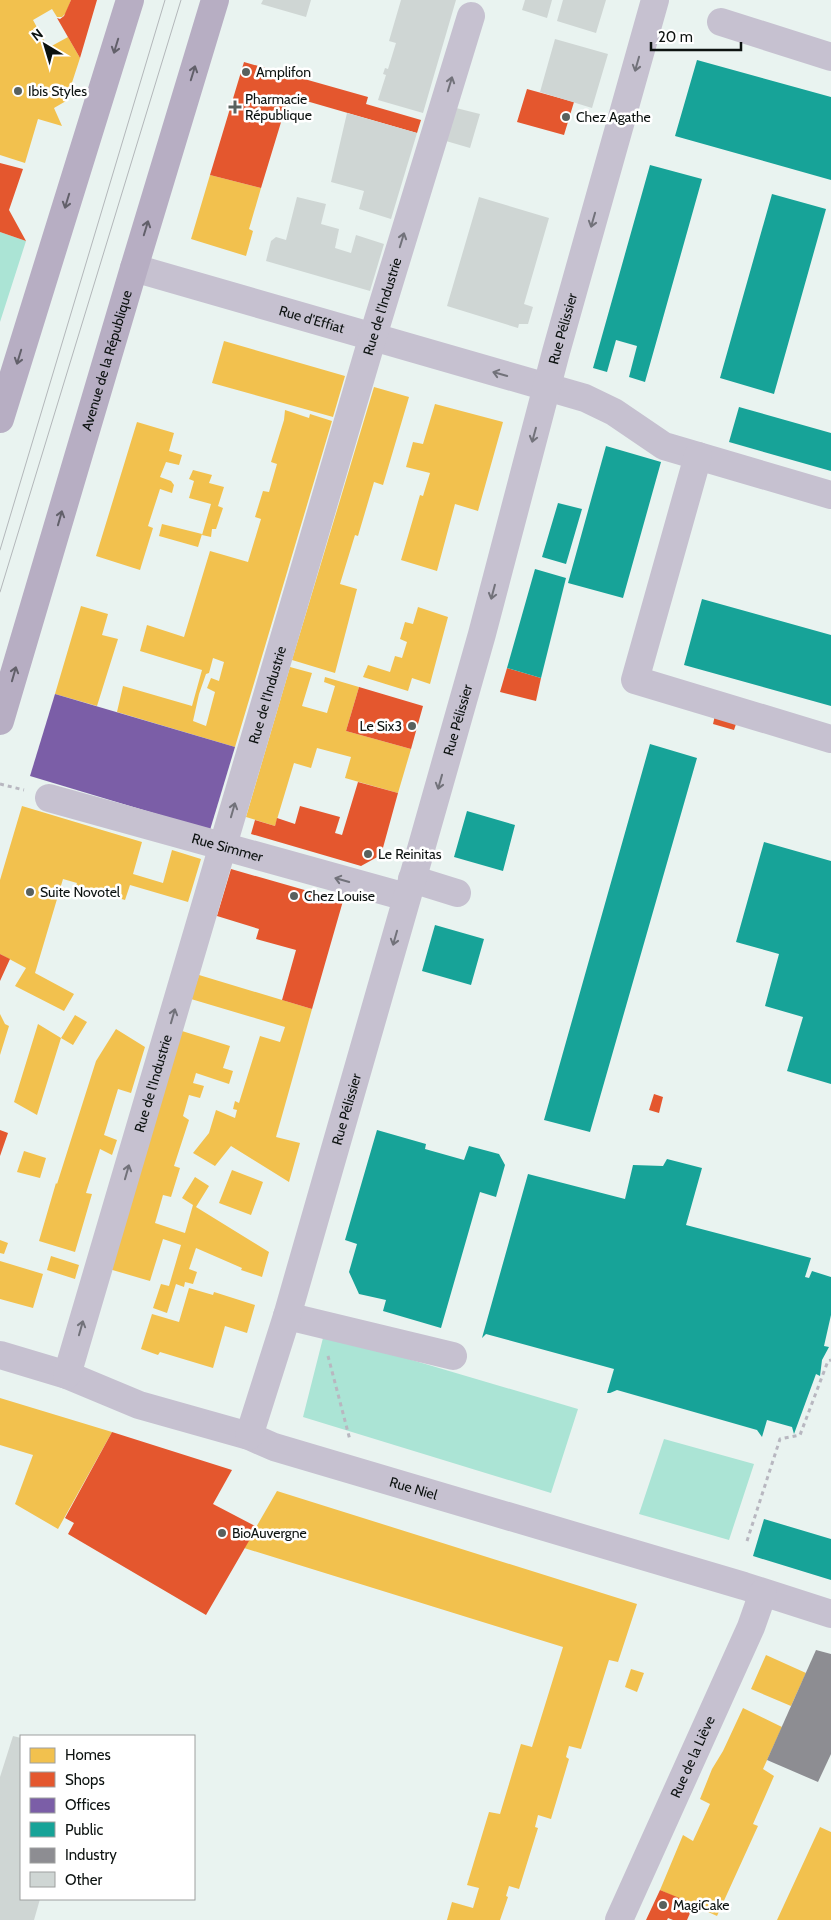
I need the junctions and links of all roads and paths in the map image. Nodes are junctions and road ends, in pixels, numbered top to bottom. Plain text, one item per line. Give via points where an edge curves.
1 (130, 0) edge
2 (215, 0) edge
3 (655, 0) edge
4 (471, 16) dead end
5 (721, 22) dead end
6 (831, 56) edge
7 (134, 268) junction
8 (373, 336) junction
9 (546, 388) junction
10 (0, 419) edge
11 (698, 456) junction
12 (831, 494) edge
13 (0, 721) edge
14 (831, 739) edge
15 (49, 798) dead end
16 (222, 846) junction
17 (409, 888) junction
18 (456, 893) dead end
19 (287, 1316) junction
20 (320, 1324) junction
21 (0, 1355) edge
22 (453, 1356) dead end
23 (831, 1360) edge
24 (67, 1375) junction
25 (249, 1436) junction
26 (358, 1472) junction
27 (747, 1541) dead end
28 (763, 1593) junction
29 (831, 1614) edge
30 (619, 1920) edge

1 -> 10 main road
7 -> 2 main road, Avenue de la République
3 -> 9 street, Rue Pélissier
8 -> 4 street, Rue de l'Industrie
5 - 6 street
7 - 8 street, Rue d'Effiat
13 -> 7 main road, Avenue de la République
9 -> 8 street, Rue d'Effiat
16 -> 8 street, Rue de l'Industrie
9 - 11 street, Rue d'Effiat via 585,398 614,412 664,446
9 -> 17 street, Rue Pélissier via 482,634
11 - 12 street, Rue d'Effiat
11 - 14 street via 635,680
15 - 16 street, Rue Simmer
17 -> 16 street, Rue Simmer
24 -> 16 street, Rue de l'Industrie
17 - 18 street, Rue Simmer
17 -> 19 street, Rue Pélissier
19 - 20 street
19 - 25 street, Rue Pélissier
20 - 22 street
20 - 26 path
21 - 24 street, Rue Niel
23 - 27 path via 800,1435 780,1439
24 - 25 street, Rue Niel via 138,1405
25 - 26 street, Rue Niel via 274,1447
26 - 28 street, Rue Niel
28 - 29 street, Rue Niel
28 - 30 street, Rue de la Liève via 751,1627

